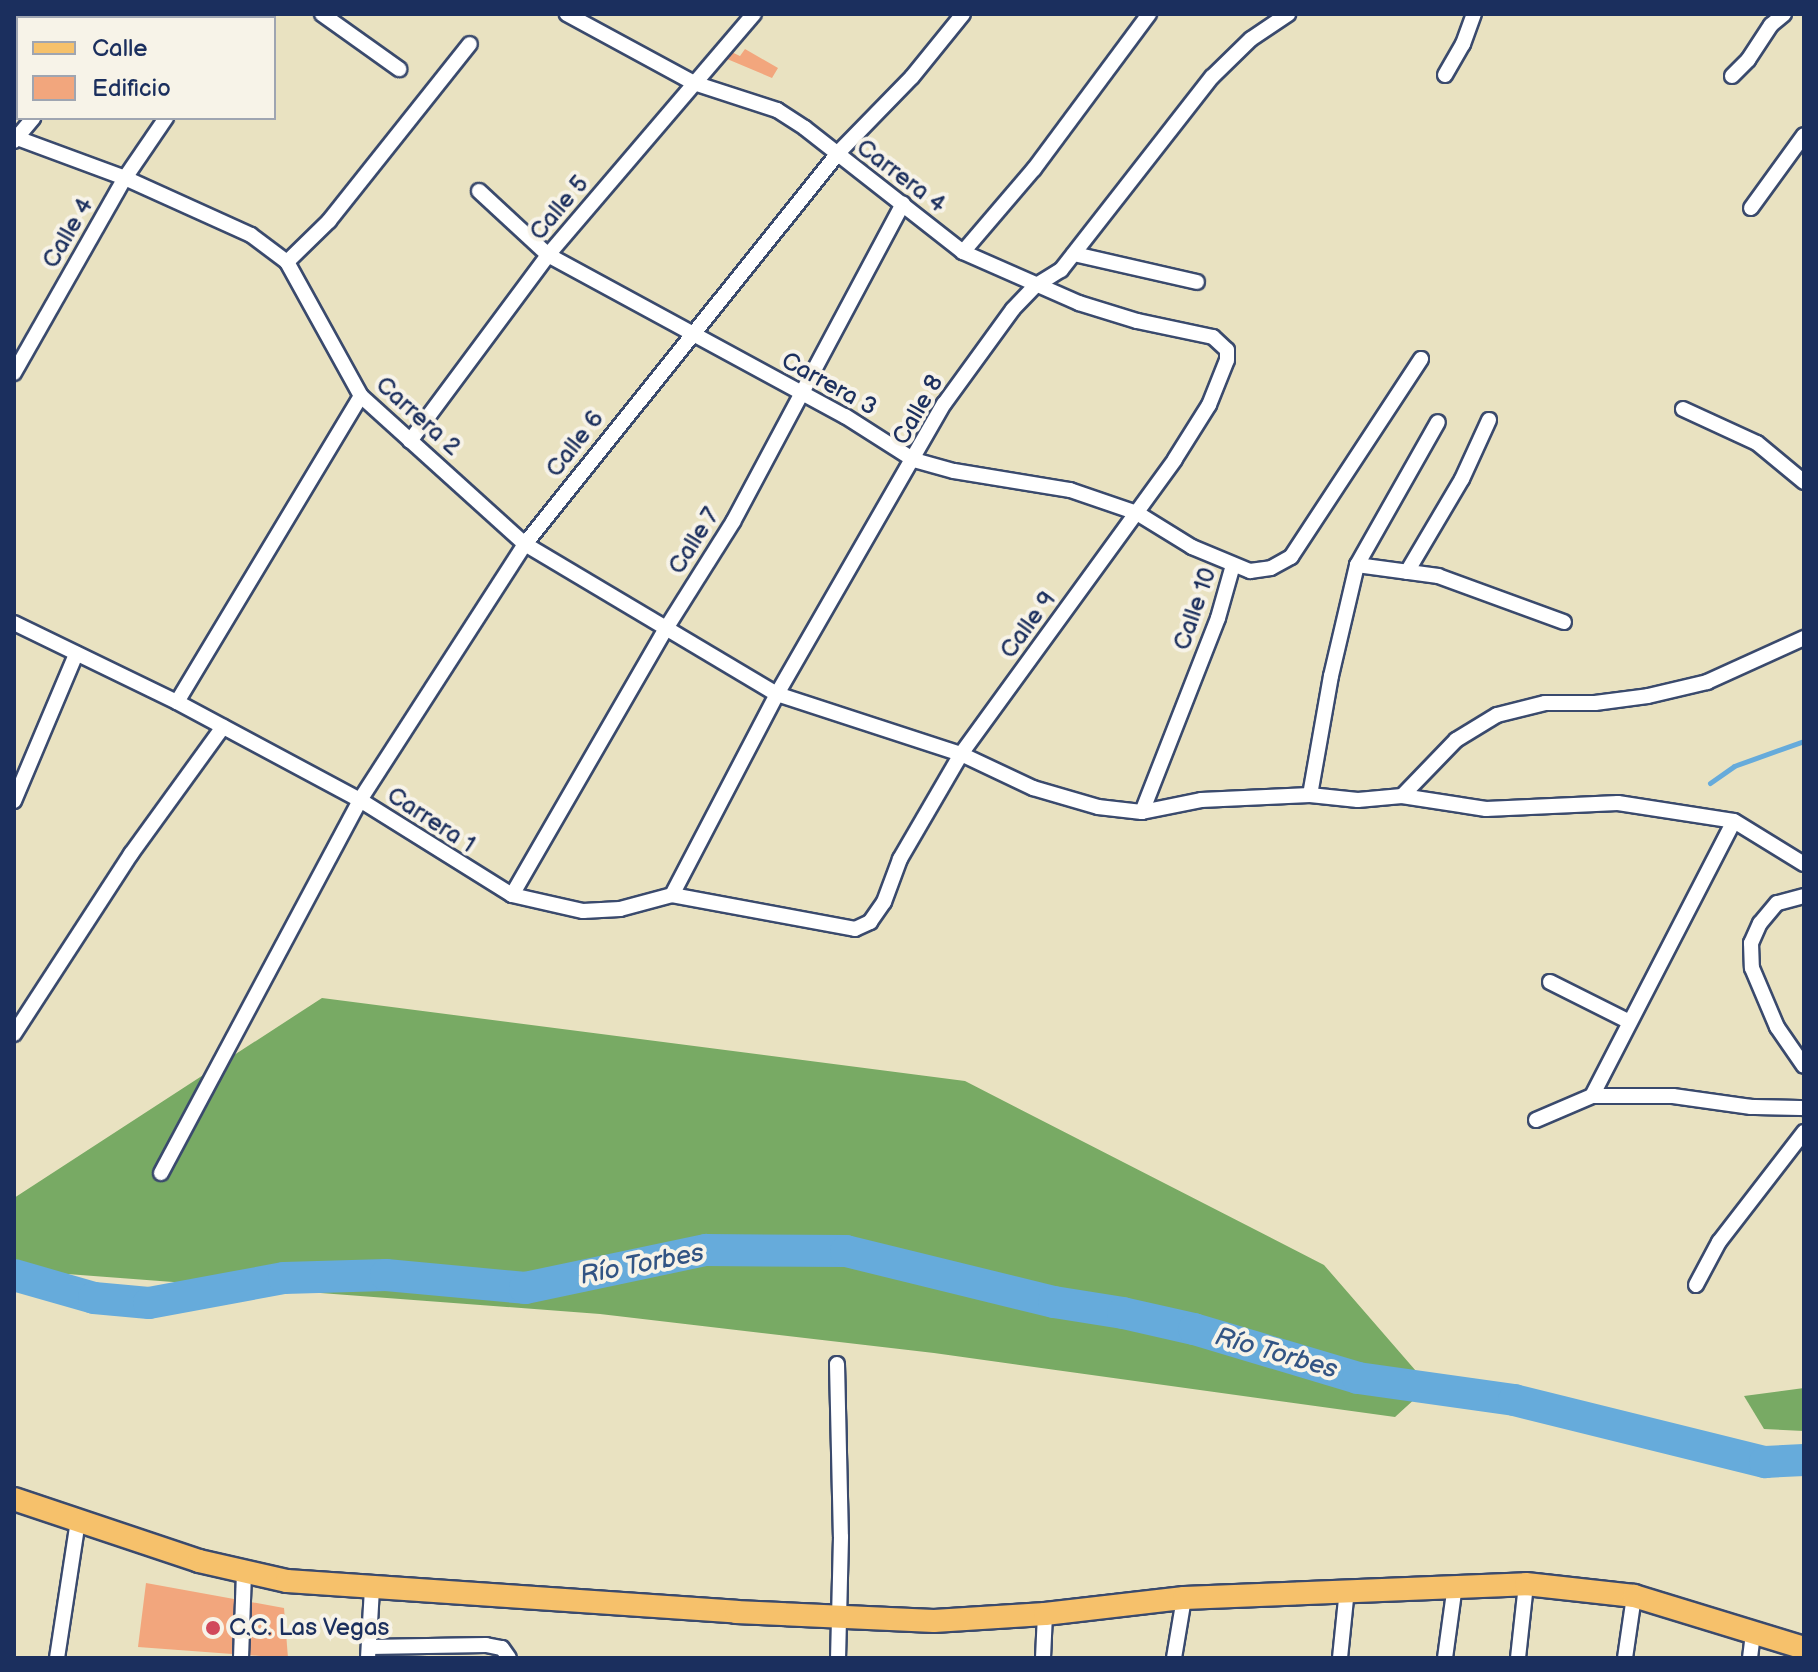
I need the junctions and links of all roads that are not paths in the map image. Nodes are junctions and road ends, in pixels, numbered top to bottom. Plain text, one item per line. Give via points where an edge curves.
1 (322, 14) edge
2 (567, 14) edge
3 (754, 14) edge
4 (963, 14) edge
5 (1149, 14) edge
6 (1288, 14) edge
7 (1474, 14) edge
8 (1784, 14) edge
9 (585, 19) edge
10 (470, 44) dead end
11 (399, 69) dead end
12 (1445, 75) dead end
13 (1732, 76) dead end
14 (694, 83) junction
15 (31, 120) edge
16 (165, 120) edge
17 (1804, 135) edge
18 (16, 140) edge
19 (837, 154) junction
20 (125, 178) junction
21 (479, 191) dead end
22 (903, 204) junction
23 (1751, 208) dead end
24 (963, 252) junction
25 (1074, 254) junction
26 (548, 255) junction
27 (287, 262) junction
28 (1197, 282) dead end
29 (1035, 286) junction
30 (689, 334) junction
31 (1221, 344) joint
32 (1421, 359) dead end
33 (14, 373) edge
34 (804, 393) junction
35 (361, 396) junction
36 (1683, 409) dead end
37 (1489, 420) dead end
38 (1438, 422) dead end
39 (410, 441) junction
40 (914, 460) junction
41 (1804, 482) edge
42 (1137, 513) junction
43 (525, 544) junction
44 (1233, 565) junction
45 (1357, 565) junction
46 (1407, 572) junction
47 (1564, 622) dead end
48 (14, 623) edge
49 (665, 630) junction
50 (1804, 638) edge
51 (76, 654) junction
52 (777, 694) junction
53 (177, 702) junction
54 (223, 727) junction
55 (961, 754) junction
56 (1310, 795) junction
57 (1402, 796) junction
58 (360, 800) junction
59 (14, 801) edge
60 (1142, 812) junction
61 (1734, 821) junction
62 (1804, 864) edge
63 (512, 895) junction
64 (672, 895) junction
65 (1804, 896) edge
66 (855, 929) joint
67 (1550, 982) dead end
68 (1628, 1021) junction
69 (14, 1034) edge
70 (1804, 1066) edge
71 (1592, 1096) junction
72 (1804, 1108) edge
73 (1536, 1120) dead end
74 (1804, 1132) edge
75 (161, 1173) dead end
76 (1696, 1285) dead end
77 (837, 1364) dead end
78 (14, 1499) edge
79 (78, 1521) junction
80 (244, 1573) junction
81 (1526, 1584) junction
82 (1455, 1585) junction
83 (372, 1588) junction
84 (1347, 1589) junction
85 (1634, 1596) junction
86 (1184, 1598) junction
87 (1045, 1614) junction
88 (839, 1617) junction
89 (1753, 1632) junction
90 (1804, 1648) edge
91 (368, 1653) edge
92 (57, 1658) edge
93 (241, 1658) edge
94 (509, 1658) edge
95 (838, 1658) edge
96 (1043, 1658) edge
97 (1174, 1658) edge
98 (1340, 1658) edge
99 (1445, 1658) edge
100 (1518, 1658) edge
101 (1625, 1658) edge
102 (1750, 1658) edge

1 - 11 street
2 - 9 street, Carrera 4
3 - 14 street, Calle 5
4 - 19 street, Calle 6 via 912,77
5 - 24 street via 1034,169
6 - 25 street, Calle 8 via 1251,39 1212,77
7 - 12 street
8 - 13 street
9 - 14 street, Carrera 4
10 - 27 street via 329,221
14 - 19 street, Carrera 4 via 777,110
14 - 26 street, Calle 5
15 - 18 street
16 - 20 street, Calle 4
17 - 23 street
18 - 20 street, Carrera 2
19 - 22 street, Carrera 4
19 - 30 street, Calle 6
20 - 27 street, Carrera 2 via 220,218
20 - 33 street, Calle 4
21 - 26 street, Carrera 3
22 - 24 street, Carrera 4
22 - 34 street, Calle 7
24 - 29 street, Carrera 4
25 - 28 street
25 - 29 street, Calle 8 via 1061,270
26 - 30 street, Carrera 3
26 - 39 street, Calle 5
27 - 35 street, Carrera 2
29 - 31 street, Carrera 4 via 1137,321 1213,337
29 - 40 street, Calle 8 via 944,404
30 - 34 street, Carrera 3
30 - 43 street, Calle 6
31 - 42 street, Calle 9 via 1227,360 1209,405
32 - 44 street, Calle 10 via 1291,557 1250,571
34 - 40 street, Carrera 3
34 - 49 street, Calle 7 via 733,522
35 - 39 street, Carrera 2
35 - 53 street
36 - 41 street via 1757,443
37 - 46 street via 1462,479
38 - 45 street
39 - 43 street, Carrera 2
40 - 42 street, Carrera 3 via 1070,490
40 - 52 street, Calle 8
42 - 44 street, Carrera 3
42 - 55 street, Calle 9
43 - 49 street, Carrera 2
43 - 58 street, Calle 6
44 - 60 street, Calle 10 via 1218,618
45 - 46 street
45 - 56 street
46 - 47 street via 1438,576
48 - 51 street, Carrera 1
49 - 52 street, Carrera 2
49 - 63 street, Calle 7
50 - 57 street via 1707,682 1648,696 1545,703 1497,715 1456,740
51 - 53 street, Carrera 1
51 - 59 street
52 - 55 street, Carrera 2
52 - 64 street, Calle 8
53 - 54 street, Carrera 1
54 - 58 street, Carrera 1
54 - 69 street via 88,917
55 - 60 street, Carrera 2 via 1063,799
55 - 66 street, Calle 9 via 900,859 884,902 870,922
56 - 57 street via 1358,800
56 - 60 street via 1201,800
57 - 61 street via 1486,809 1618,803
58 - 63 street, Carrera 1
58 - 75 street, Calle 6
61 - 62 street
61 - 68 street
63 - 64 street, Carrera 1 via 583,911 620,909
64 - 66 street, Carrera 1
65 - 70 street via 1777,903 1751,943 1752,968 1777,1027
67 - 68 street
68 - 71 street
71 - 72 street via 1673,1096
71 - 73 street
74 - 76 street via 1719,1242
77 - 88 street
78 - 79 main road
79 - 80 main road
79 - 92 street
80 - 83 main road
80 - 93 street
81 - 82 main road
81 - 85 main road
81 - 100 street
82 - 84 main road
82 - 99 street
83 - 88 main road
83 - 91 street
84 - 86 main road
84 - 98 street
85 - 89 main road
85 - 101 street
86 - 87 main road
86 - 97 street
87 - 88 main road via 934,1621
87 - 96 street
88 - 95 street
89 - 90 main road
89 - 102 street
91 - 94 street via 486,1645 502,1648

